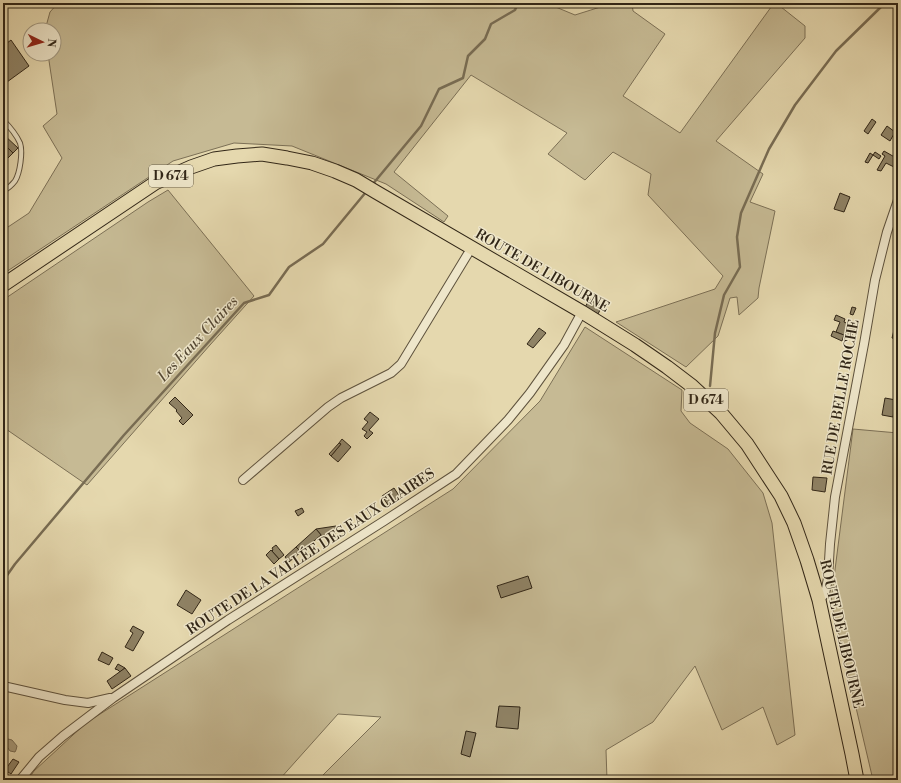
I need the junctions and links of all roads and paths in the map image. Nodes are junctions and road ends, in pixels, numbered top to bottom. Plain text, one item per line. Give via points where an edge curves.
1 (3, 120) edge
2 (3, 191) edge
3 (898, 200) edge
4 (472, 248) junction
5 (3, 285) edge
6 (582, 312) junction
7 (243, 480) dead end
8 (819, 600) junction
9 (3, 686) edge
10 (113, 698) junction
11 (88, 703) junction
12 (94, 712) junction
13 (20, 780) edge
14 (858, 780) edge

1 - 2 lane via 14,132 20,144 21,154 17,177
3 - 8 street, RUE DE BELLE ROCHE via 875,280 835,497 827,583 825,594
4 - 5 main road, ROUTE DE LIBOURNE / D 674 via 356,180 312,163 262,154 214,159 155,183
4 - 6 main road, ROUTE DE LIBOURNE / D 674
4 - 7 street via 401,364 391,373 328,407
6 - 8 main road, ROUTE DE LIBOURNE / D 674 via 635,345 692,386 721,413 747,444 781,496 794,523
6 - 10 street, ROUTE DE LA VALLÉE DES EAUX CLAIRES via 564,345 530,393 456,474 228,620
8 - 14 main road, ROUTE DE LIBOURNE / D 674
9 - 11 street
10 - 11 street
10 - 12 street, ROUTE DE LA VALLÉE DES EAUX CLAIRES
11 - 12 street
12 - 13 street, ROUTE DE LA VALLÉE DES EAUX CLAIRES via 39,757

